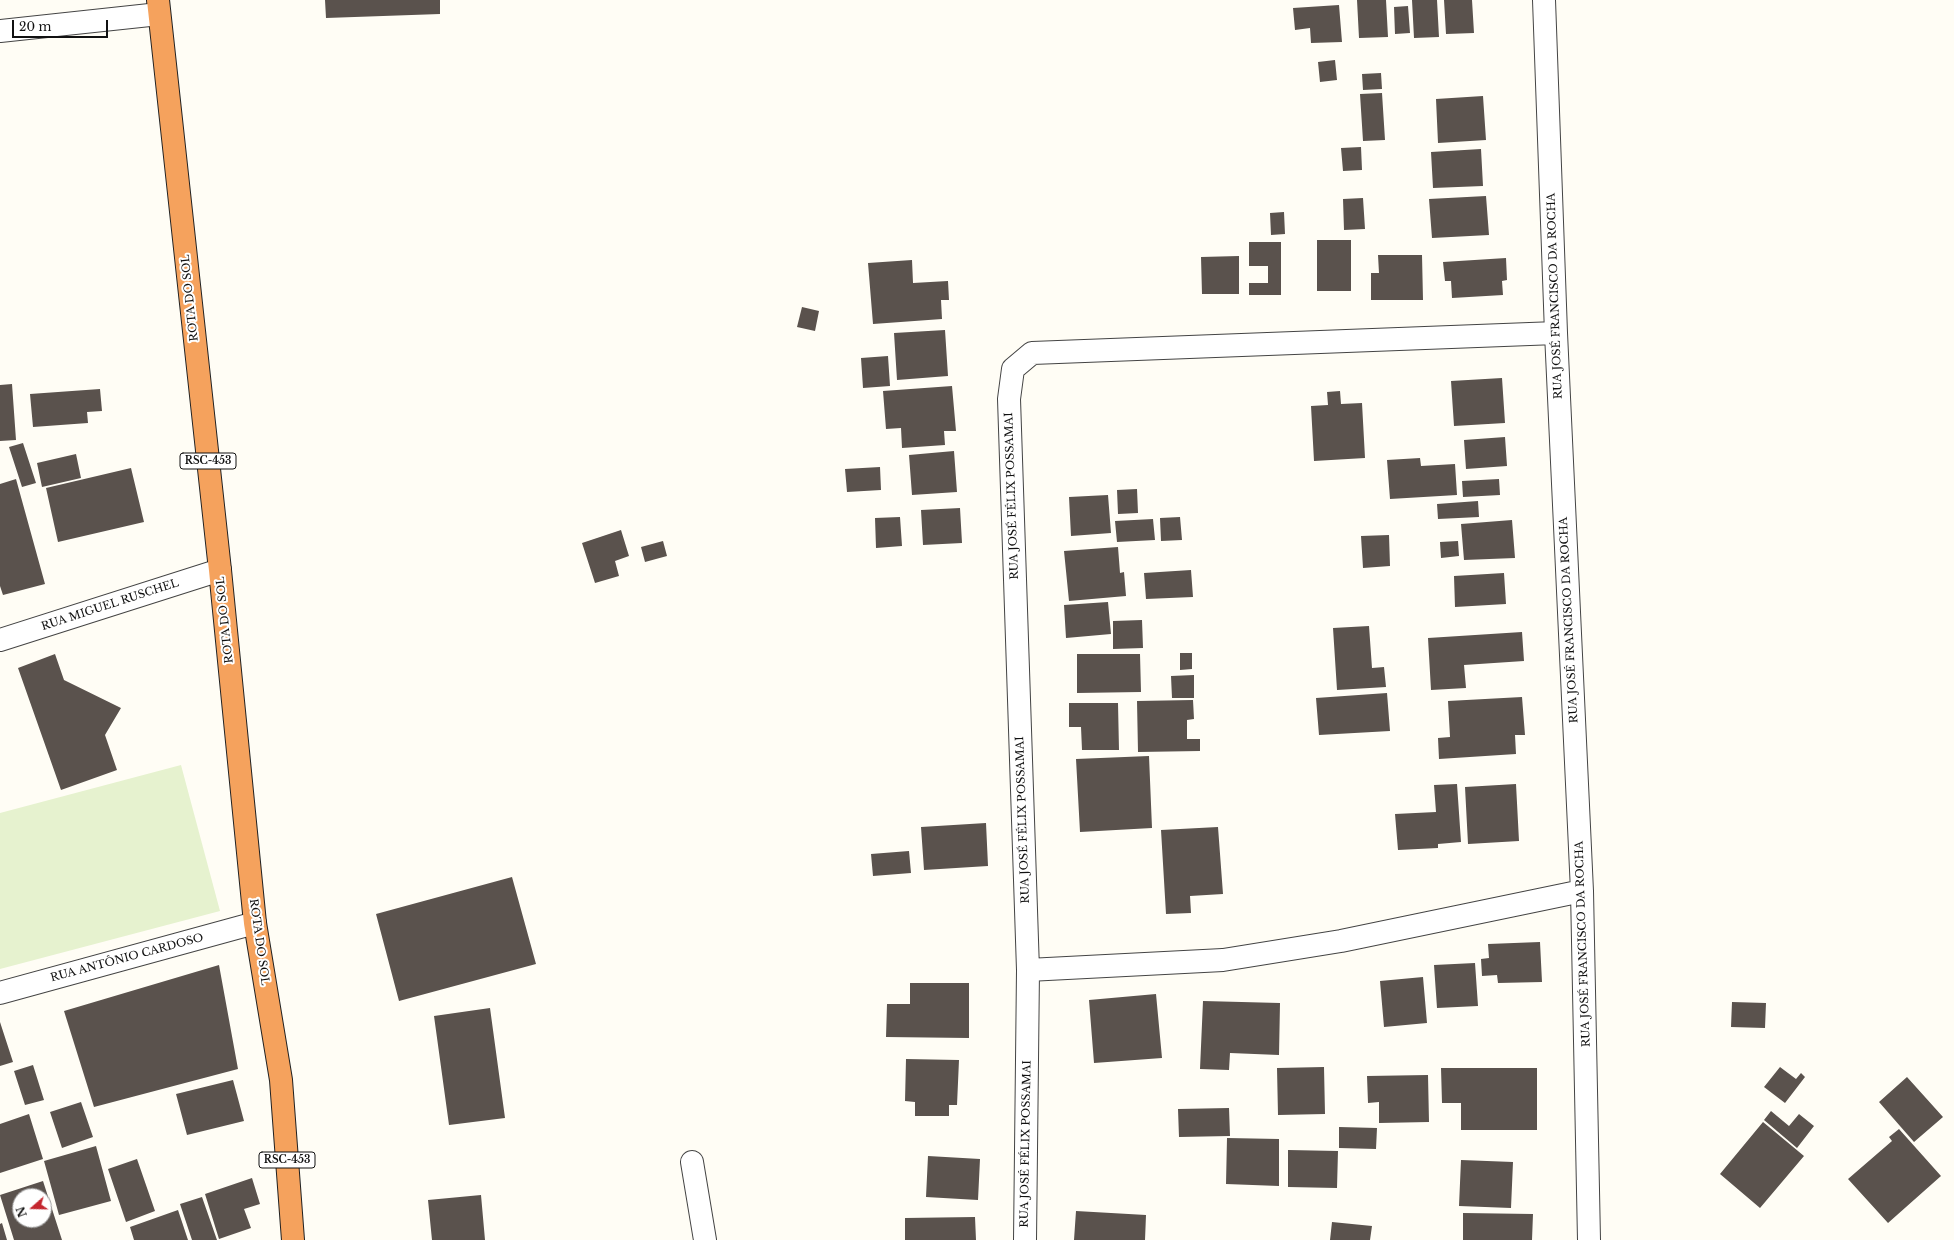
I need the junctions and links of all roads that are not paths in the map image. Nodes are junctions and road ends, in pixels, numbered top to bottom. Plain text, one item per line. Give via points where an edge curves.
1 (1544, 0) edge
2 (158, 7) edge
3 (0, 31) edge
4 (1556, 333) junction
5 (220, 570) junction
6 (0, 640) edge
7 (1582, 891) junction
8 (255, 923) junction
9 (1028, 970) junction
10 (0, 993) edge
11 (692, 1162) dead end
12 (293, 1240) edge
13 (705, 1240) edge
14 (1025, 1240) edge
15 (1589, 1240) edge

1 - 4 street, RUA JOSÉ FRANCISCO DA ROCHA
2 - 3 street
2 - 5 highway, ROTA DO SOL / RSC-453
4 - 7 street, RUA JOSÉ FRANCISCO DA ROCHA
4 - 9 street, RUA JOSÉ FÉLIX POSSAMAI via 1032,353 1013,369 1009,399
5 - 6 street, RUA MIGUEL RUSCHEL
5 - 8 highway, ROTA DO SOL / RSC-453
7 - 9 street via 1341,941 1223,960
7 - 15 street, RUA JOSÉ FRANCISCO DA ROCHA
8 - 10 street, RUA ANTÔNIO CARDOSO
8 - 12 highway, ROTA DO SOL / RSC-453 via 281,1080
9 - 14 street, RUA JOSÉ FÉLIX POSSAMAI
11 - 13 street

